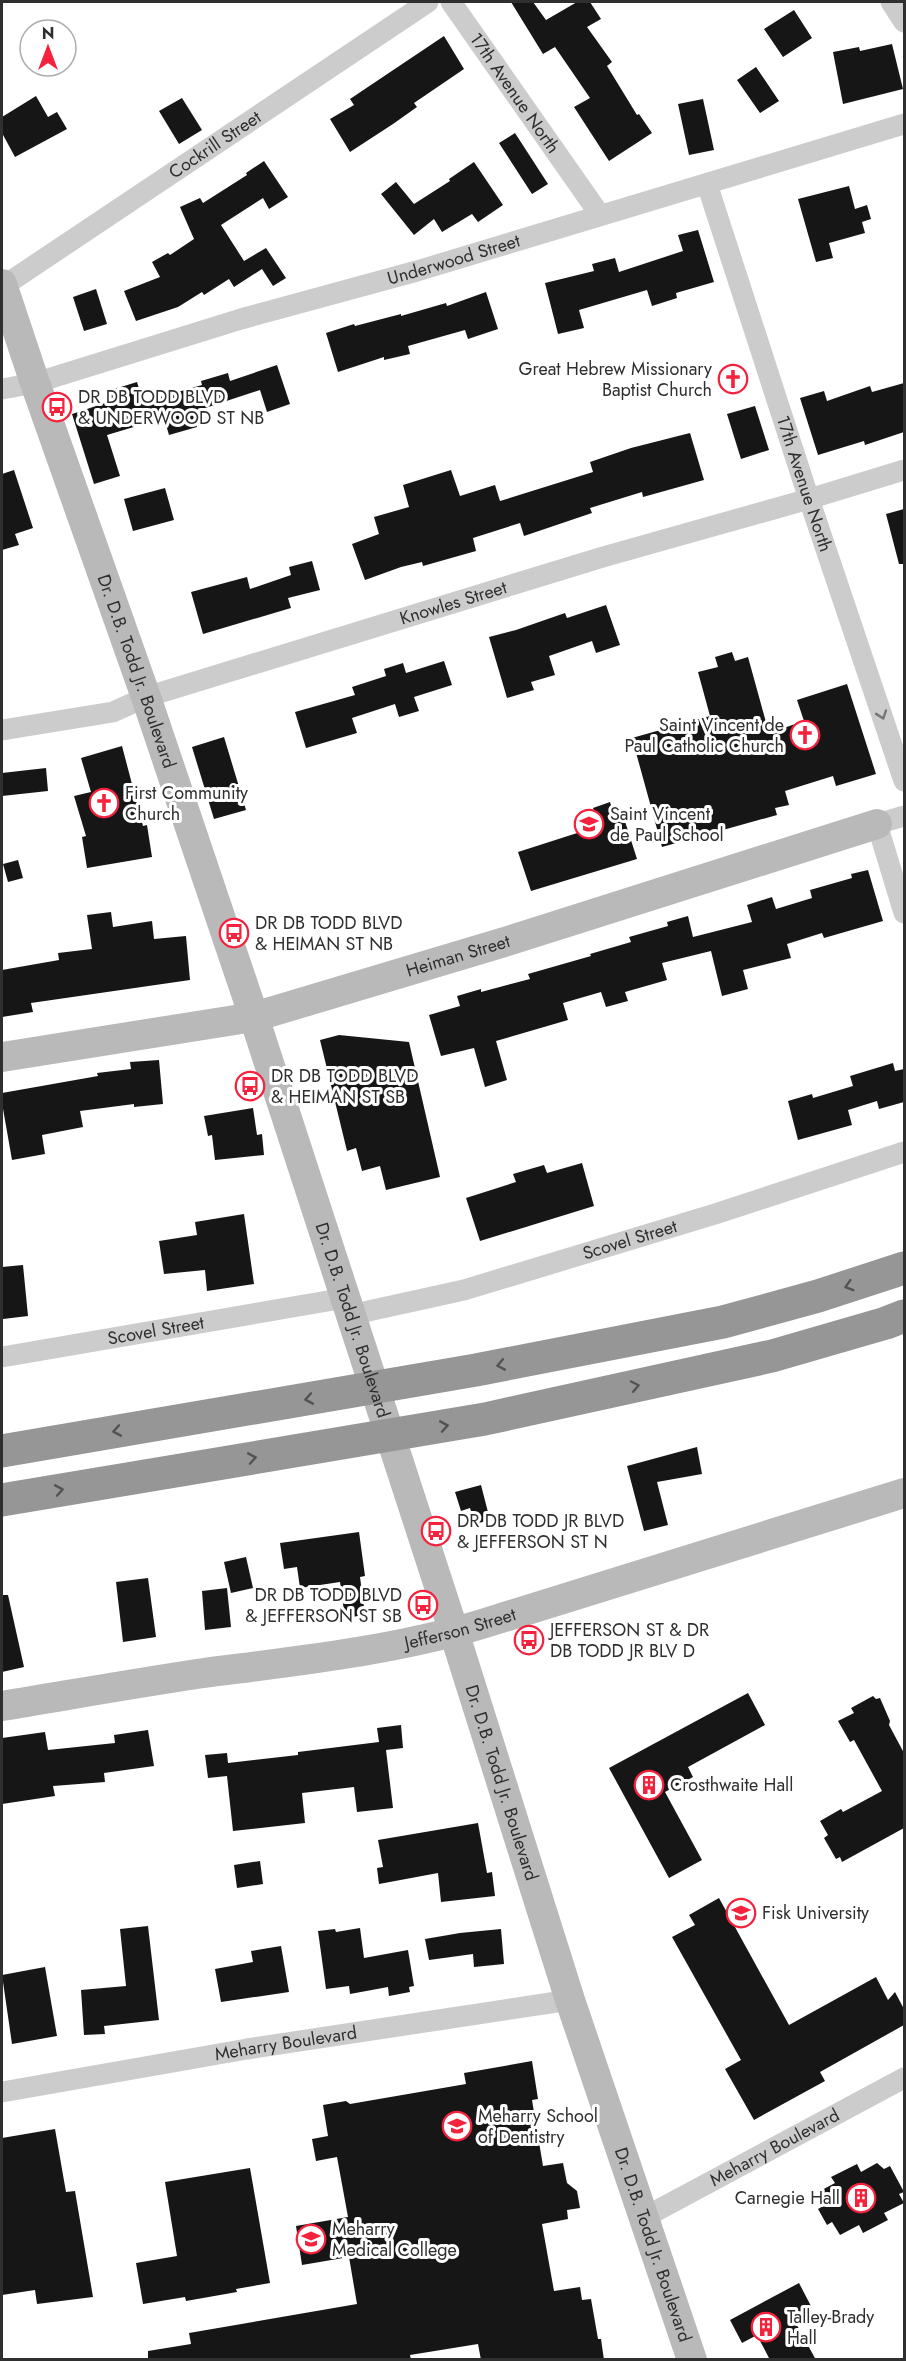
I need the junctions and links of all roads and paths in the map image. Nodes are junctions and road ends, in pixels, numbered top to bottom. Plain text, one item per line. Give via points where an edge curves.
1 (428, 2) edge
2 (451, 2) edge
3 (891, 2) edge
4 (904, 22) edge
5 (904, 124) edge
6 (707, 184) junction
7 (600, 215) junction
8 (2, 285) edge
9 (35, 383) junction
10 (2, 389) edge
11 (904, 470) edge
12 (809, 499) junction
13 (146, 697) junction
14 (2, 730) edge
15 (904, 781) edge
16 (891, 820) edge
17 (904, 913) edge
18 (254, 1017) junction
19 (2, 1057) edge
20 (904, 1152) edge
21 (904, 1269) edge
22 (904, 1316) edge
23 (351, 1318) junction
24 (2, 1357) edge
25 (2, 1451) edge
26 (904, 1493) edge
27 (2, 1500) edge
28 (454, 1632) junction
29 (2, 1706) edge
30 (570, 2000) junction
31 (904, 2078) edge
32 (2, 2092) edge
33 (645, 2217) junction
34 (692, 2360) edge

1 - 8 street, Cockrill Street
2 - 7 street, 17th Avenue North
3 - 4 street
5 - 6 street, Underwood Street
6 - 7 street, Underwood Street
6 - 12 street, 17th Avenue North
7 - 9 street, Underwood Street
8 - 9 main road, Dr. D.B. Todd Jr. Boulevard
9 - 10 street, Underwood Street
9 - 13 main road, Dr. D.B. Todd Jr. Boulevard
11 - 12 street, Knowles Street
12 - 13 street, Knowles Street via 603,557
12 -> 15 street, 17th Avenue North
13 - 14 street, Knowles Street via 112,712
13 - 18 main road, Dr. D.B. Todd Jr. Boulevard
16 - 17 street
16 - 18 main road, Heiman Street
18 - 19 main road, Heiman Street
18 - 23 main road, Dr. D.B. Todd Jr. Boulevard
20 - 23 street, Scovel Street via 464,1290
21 -> 25 highway via 723,1322 476,1370
27 -> 22 highway via 485,1419 772,1356
23 - 24 street, Scovel Street
23 - 28 main road, Dr. D.B. Todd Jr. Boulevard
26 - 28 main road, Jefferson Street
28 - 29 main road, Jefferson Street via 331,1656
28 - 30 main road, Dr. D.B. Todd Jr. Boulevard
30 - 32 street, Meharry Boulevard via 247,2049
30 - 33 main road, Dr. D.B. Todd Jr. Boulevard
31 - 33 street, Meharry Boulevard
33 - 34 main road, Dr. D.B. Todd Jr. Boulevard

